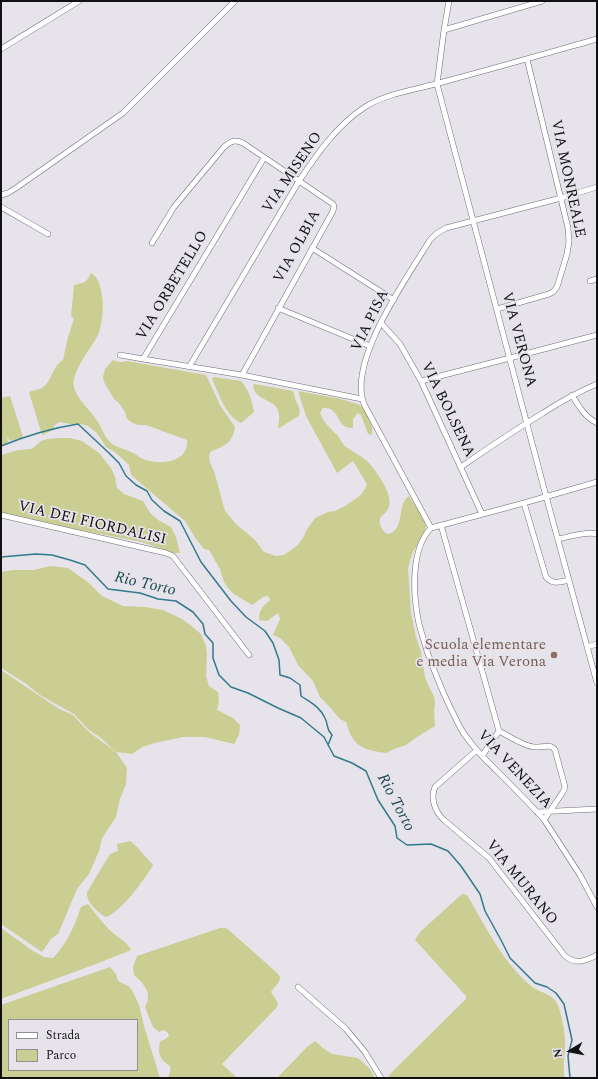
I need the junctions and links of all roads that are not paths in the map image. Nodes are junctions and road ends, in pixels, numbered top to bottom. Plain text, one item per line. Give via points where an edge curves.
1 (79, 1) edge
2 (235, 1) edge
3 (449, 1) edge
4 (539, 1) edge
5 (444, 30) junction
6 (597, 39) edge
7 (1, 49) edge
8 (527, 58) junction
9 (437, 84) junction
10 (264, 158) junction
11 (298, 181) junction
12 (597, 187) edge
13 (1, 195) edge
14 (561, 198) junction
15 (1, 206) edge
16 (473, 220) junction
17 (48, 234) dead end
18 (152, 243) dead end
19 (312, 248) junction
20 (597, 279) edge
21 (590, 281) dead end
22 (394, 300) junction
23 (278, 308) junction
24 (497, 309) junction
25 (381, 324) junction
26 (597, 335) edge
27 (370, 346) junction
28 (120, 355) dead end
29 (144, 358) junction
30 (510, 358) junction
31 (189, 367) junction
32 (242, 375) junction
33 (421, 381) junction
34 (597, 384) edge
35 (572, 396) junction
36 (362, 399) junction
37 (527, 422) junction
38 (597, 423) edge
39 (461, 466) junction
40 (597, 482) edge
41 (546, 496) junction
42 (524, 503) junction
43 (482, 514) junction
44 (1, 516) edge
45 (441, 525) junction
46 (431, 528) junction
47 (597, 534) edge
48 (558, 539) junction
49 (569, 580) junction
50 (597, 644) edge
51 (587, 647) junction
52 (249, 655) dead end
53 (597, 683) edge
54 (498, 731) junction
55 (477, 750) junction
56 (482, 756) junction
57 (597, 809) edge
58 (551, 811) junction
59 (538, 812) junction
60 (544, 820) junction
61 (597, 907) edge
62 (597, 955) edge
63 (298, 986) dead end
64 (381, 1078) edge

1 - 7 street
2 - 13 street via 127,109 16,188
3 - 5 street, VIA VERONA
4 - 5 street
5 - 9 street, VIA VERONA
6 - 8 street, VIA MISENO
8 - 9 street, VIA MISENO
8 - 14 street, VIA MONREALE
9 - 11 street, VIA MISENO via 388,96 361,109 326,143
9 - 16 street, VIA VERONA
10 - 11 street, VIA OLBIA
10 - 18 street, VIA OLBIA via 241,142 229,142 174,207
10 - 29 street, VIA ORBETELLO
11 - 19 street, VIA OLBIA via 334,206
11 - 31 street, VIA MISENO
12 - 14 street, VIA PISA
14 - 16 street, VIA PISA
14 - 24 street, VIA MONREALE via 569,242 556,289 551,293
15 - 17 street
16 - 22 street, VIA PISA via 439,231 433,236
16 - 24 street, VIA VERONA
19 - 22 street
19 - 23 street, VIA OLBIA
20 - 21 street
22 - 25 street, VIA PISA
23 - 27 street
23 - 32 street, VIA OLBIA
24 - 30 street, VIA VERONA
25 - 27 street, VIA PISA
25 - 33 street, VIA BOLSENA via 400,344
26 - 30 street
27 - 36 street, VIA PISA via 362,375
28 - 29 street
29 - 31 street, VIA ORBETELLO
30 - 33 street
30 - 37 street, VIA VERONA
31 - 32 street, VIA ORBETELLO
32 - 36 street, VIA ORBETELLO
33 - 39 street, VIA BOLSENA
34 - 35 street
35 - 37 street
35 - 38 street via 583,413
36 - 46 street, VIA PISA
37 - 39 street
37 - 41 street, VIA VERONA
39 - 43 street, VIA BOLSENA
40 - 41 street
41 - 42 street
41 - 48 street, VIA VERONA
42 - 43 street
42 - 49 street via 545,576 554,583
43 - 45 street
44 - 52 street, VIA DEI FIORDALISI via 173,556
45 - 46 street
45 - 54 street
46 - 55 street, VIA VENEZIA via 423,539 417,556 415,587 418,618 442,689 462,731
47 - 48 street via 588,533
48 - 49 street, VIA VERONA
49 - 51 street, VIA VERONA
50 - 51 street
51 - 53 street, VIA VERONA
54 - 56 street
54 - 58 street via 530,746 554,748 565,785
55 - 56 street, VIA VENEZIA
55 - 62 street, VIA MURANO via 436,786 433,797 438,814 489,858 566,956 578,962
56 - 59 street, VIA VENEZIA
57 - 58 street
58 - 59 street
58 - 60 street
59 - 60 street, VIA VENEZIA
60 - 61 street, VIA VENEZIA
63 - 64 street via 346,1029 365,1052

